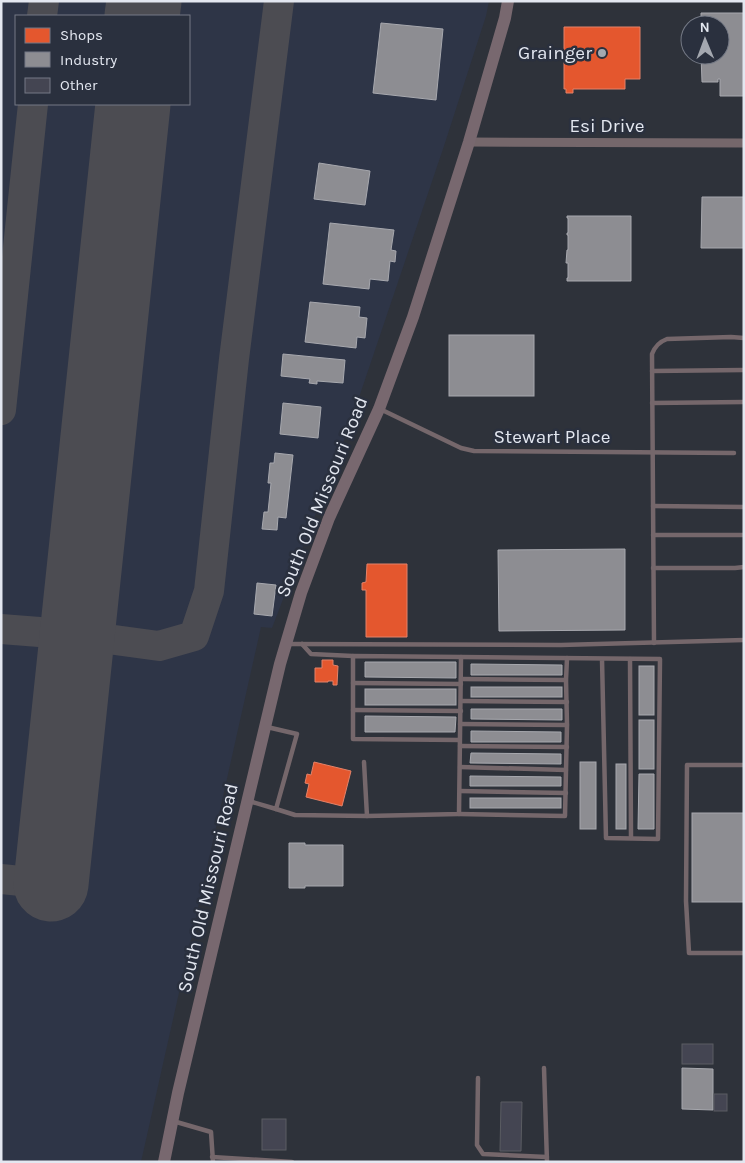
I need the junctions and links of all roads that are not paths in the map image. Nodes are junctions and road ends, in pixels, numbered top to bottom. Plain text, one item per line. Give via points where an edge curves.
1 (508, 1) edge
2 (469, 142) junction
3 (744, 143) edge
4 (744, 338) edge
5 (744, 370) edge
6 (652, 371) junction
7 (744, 402) edge
8 (652, 403) junction
9 (379, 409) junction
10 (652, 453) junction
11 (734, 454) dead end
12 (653, 506) junction
13 (744, 506) edge
14 (744, 535) edge
15 (653, 536) junction
16 (744, 567) edge
17 (653, 568) junction
18 (744, 640) edge
19 (654, 643) junction
20 (286, 644) junction
21 (302, 644) junction
22 (353, 656) junction
23 (461, 657) junction
24 (567, 658) junction
25 (602, 659) junction
26 (630, 659) junction
27 (566, 680) junction
28 (461, 682) junction
29 (353, 683) junction
30 (461, 700) junction
31 (566, 702) junction
32 (353, 710) junction
33 (461, 711) junction
34 (460, 724) junction
35 (567, 726) junction
36 (265, 727) junction
37 (460, 740) junction
38 (460, 746) junction
39 (567, 747) junction
40 (364, 762) dead end
41 (744, 765) edge
42 (460, 767) junction
43 (566, 770) junction
44 (460, 791) junction
45 (566, 793) junction
46 (248, 801) junction
47 (276, 808) junction
48 (460, 814) junction
49 (367, 816) junction
50 (630, 838) junction
51 (744, 953) edge
52 (544, 1068) dead end
53 (478, 1078) dead end
54 (172, 1121) junction
55 (213, 1160) edge
56 (547, 1160) edge
57 (164, 1162) edge
58 (292, 1162) edge

1 - 2 main road, South Old Missouri Road
2 - 3 street, Esi Drive
2 - 9 main road, South Old Missouri Road via 413,317
4 - 6 lane via 667,339 654,348
5 - 6 lane
6 - 8 lane
7 - 8 lane
8 - 10 lane
9 - 10 lane, Stewart Place via 461,448 474,451
9 - 20 main road, South Old Missouri Road via 329,518
10 - 11 lane, Stewart Place
10 - 12 lane
12 - 13 lane
12 - 15 lane
14 - 15 lane
15 - 17 lane
16 - 17 lane
17 - 19 lane
18 - 19 lane
19 - 21 lane
20 - 21 lane
20 - 36 main road, South Old Missouri Road
21 - 22 lane via 311,654
22 - 23 lane
22 - 29 lane
23 - 24 lane
23 - 28 lane
24 - 25 lane
24 - 27 lane
25 - 26 lane
25 - 50 lane via 606,838
26 - 50 lane
26 - 50 lane via 660,659 658,839
27 - 28 lane
27 - 31 lane
28 - 29 lane
28 - 30 lane
29 - 32 lane
30 - 31 lane
30 - 33 lane
31 - 35 lane
32 - 33 lane
32 - 37 lane via 353,740
33 - 34 lane
34 - 35 lane
34 - 37 lane
35 - 39 lane
36 - 46 main road, South Old Missouri Road
36 - 47 lane via 297,734
37 - 38 lane
38 - 39 lane
38 - 42 lane
39 - 43 lane
40 - 49 lane
41 - 51 lane via 687,765 686,901 689,952
42 - 43 lane
42 - 44 lane
43 - 45 lane
44 - 45 lane
44 - 48 lane
45 - 48 lane via 565,816
46 - 47 lane
46 - 54 main road, South Old Missouri Road
47 - 49 lane via 295,815
48 - 49 lane
52 - 56 lane
53 - 56 lane via 476,1145 483,1154
54 - 55 lane via 211,1132
54 - 57 main road, South Old Missouri Road
55 - 58 lane

